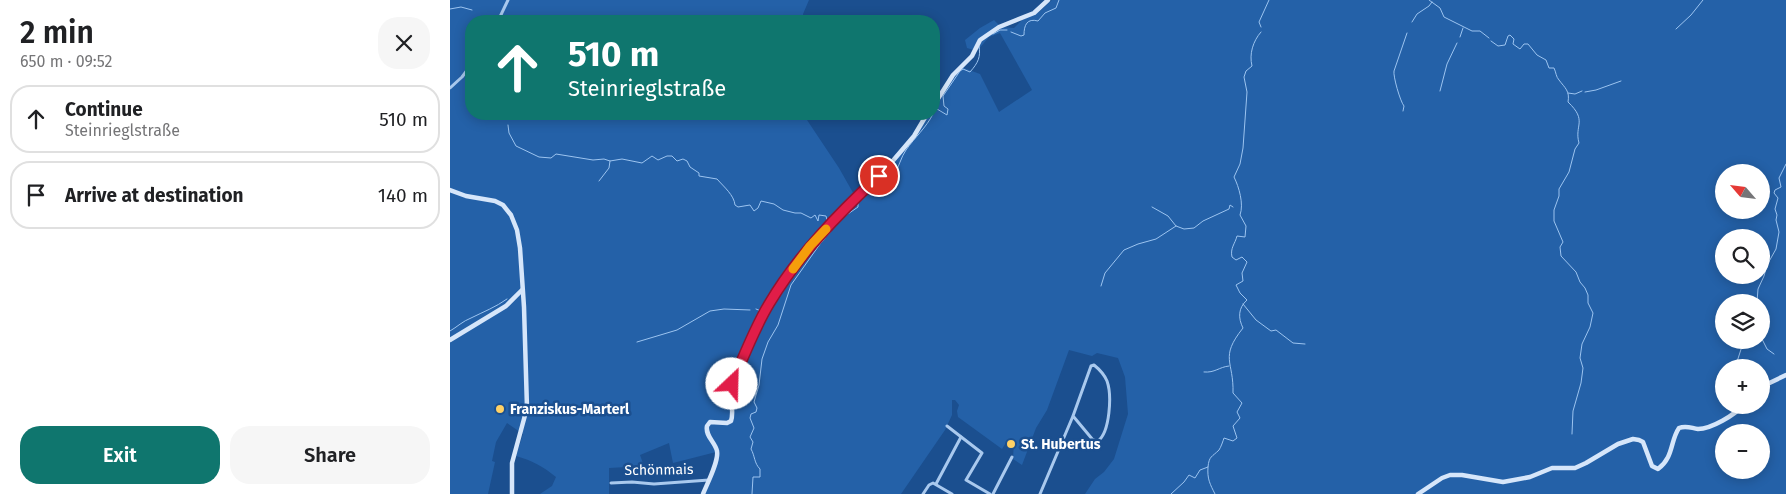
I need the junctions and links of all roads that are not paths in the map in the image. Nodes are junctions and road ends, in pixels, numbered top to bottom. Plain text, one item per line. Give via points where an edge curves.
1 (508, 0) edge
2 (1048, 0) edge
3 (501, 15) edge
4 (465, 73) edge
5 (450, 88) edge
6 (940, 96) edge
7 (923, 120) edge
8 (450, 190) edge
9 (522, 290) junction
10 (450, 340) edge
11 (1786, 375) edge
12 (1770, 383) edge
13 (1733, 414) edge
14 (1073, 416) junction
15 (947, 426) dead end
16 (961, 437) junction
17 (1012, 457) dead end
18 (708, 480) junction
19 (611, 483) dead end
20 (936, 484) junction
21 (512, 494) edge
22 (703, 494) edge
23 (923, 494) edge
24 (952, 494) edge
25 (992, 494) edge
26 (1040, 494) edge
27 (1418, 494) edge

1 - 3 street
2 - 6 main road via 1034,13 999,27 980,40 971,57 953,75
4 - 5 street
7 - 18 main road via 885,170 803,256 766,310 732,384 731,421 710,422 707,426 717,455
8 - 9 main road via 494,201 503,205 511,215 520,248
9 - 10 main road via 506,306
9 - 21 main road via 527,408 512,463
11 - 12 main road
13 - 27 main road via 1706,428 1679,428 1672,450 1658,469 1651,465 1642,441 1633,439 1575,468 1552,468 1503,482 1450,475
14 - 14 street via 1092,365 1104,375 1109,391 1109,415 1102,438 1094,440
14 - 26 street
15 - 16 street
16 - 20 street
16 - 25 street via 982,453 966,480
17 - 25 street
18 - 19 street, Schönmais
18 - 22 main road
20 - 23 street via 929,485
20 - 24 street

